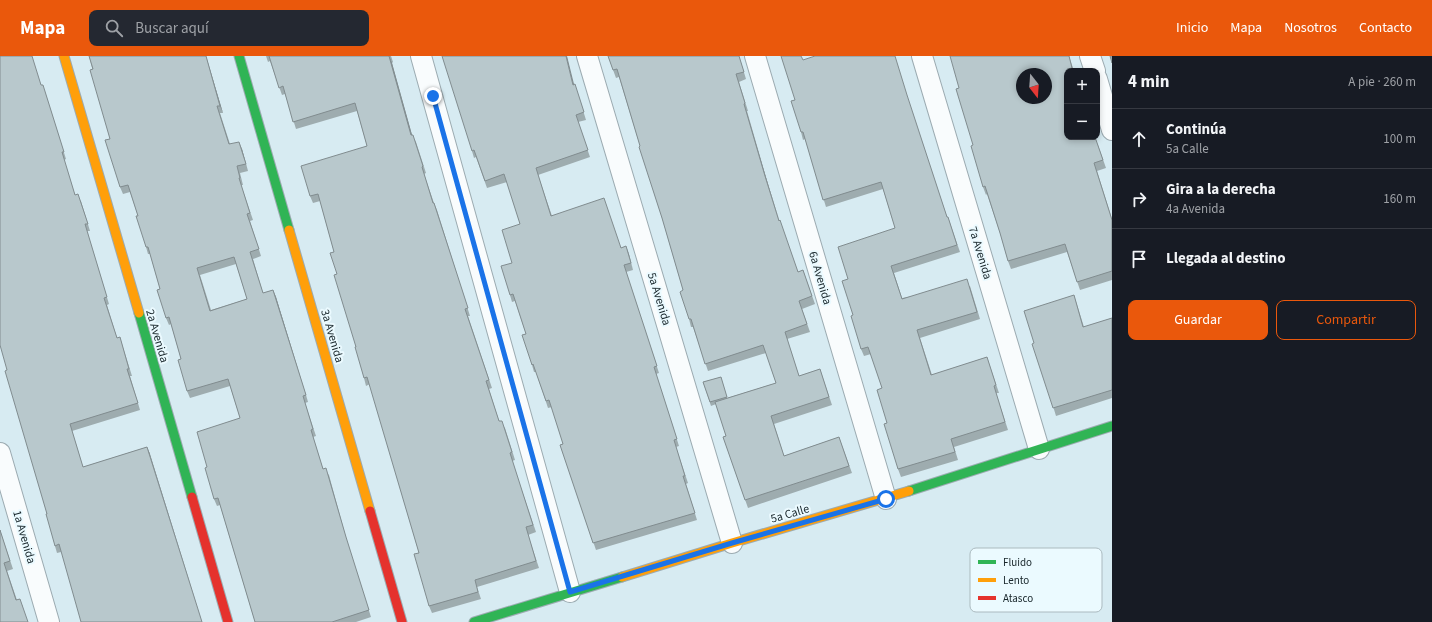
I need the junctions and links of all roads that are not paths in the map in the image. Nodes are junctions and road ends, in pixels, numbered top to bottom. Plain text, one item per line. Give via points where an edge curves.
1 (64, 56) edge
2 (239, 56) edge
3 (421, 56) edge
4 (587, 56) edge
5 (755, 56) edge
6 (922, 56) edge
7 (1090, 56) edge
8 (1094, 68) edge
9 (1100, 89) edge
10 (1112, 130) edge
11 (1112, 426) edge
12 (1039, 449) junction
13 (0, 453) edge
14 (886, 499) junction
15 (732, 543) junction
16 (570, 592) junction
17 (49, 622) edge
18 (228, 622) edge
19 (402, 622) edge
20 (474, 622) edge

1 - 18 street, 2a Avenida
2 - 19 street, 3a Avenida
3 - 16 street
4 - 15 street, 5a Avenida
5 - 14 street, 6a Avenida
6 - 12 street, 7a Avenida
7 - 8 street
9 - 10 street
11 - 12 street, 5a Calle
12 - 14 street, 5a Calle
13 - 17 street, 1a Avenida
14 - 15 street, 5a Calle
15 - 16 street, 5a Calle
16 - 20 street, 5a Calle

